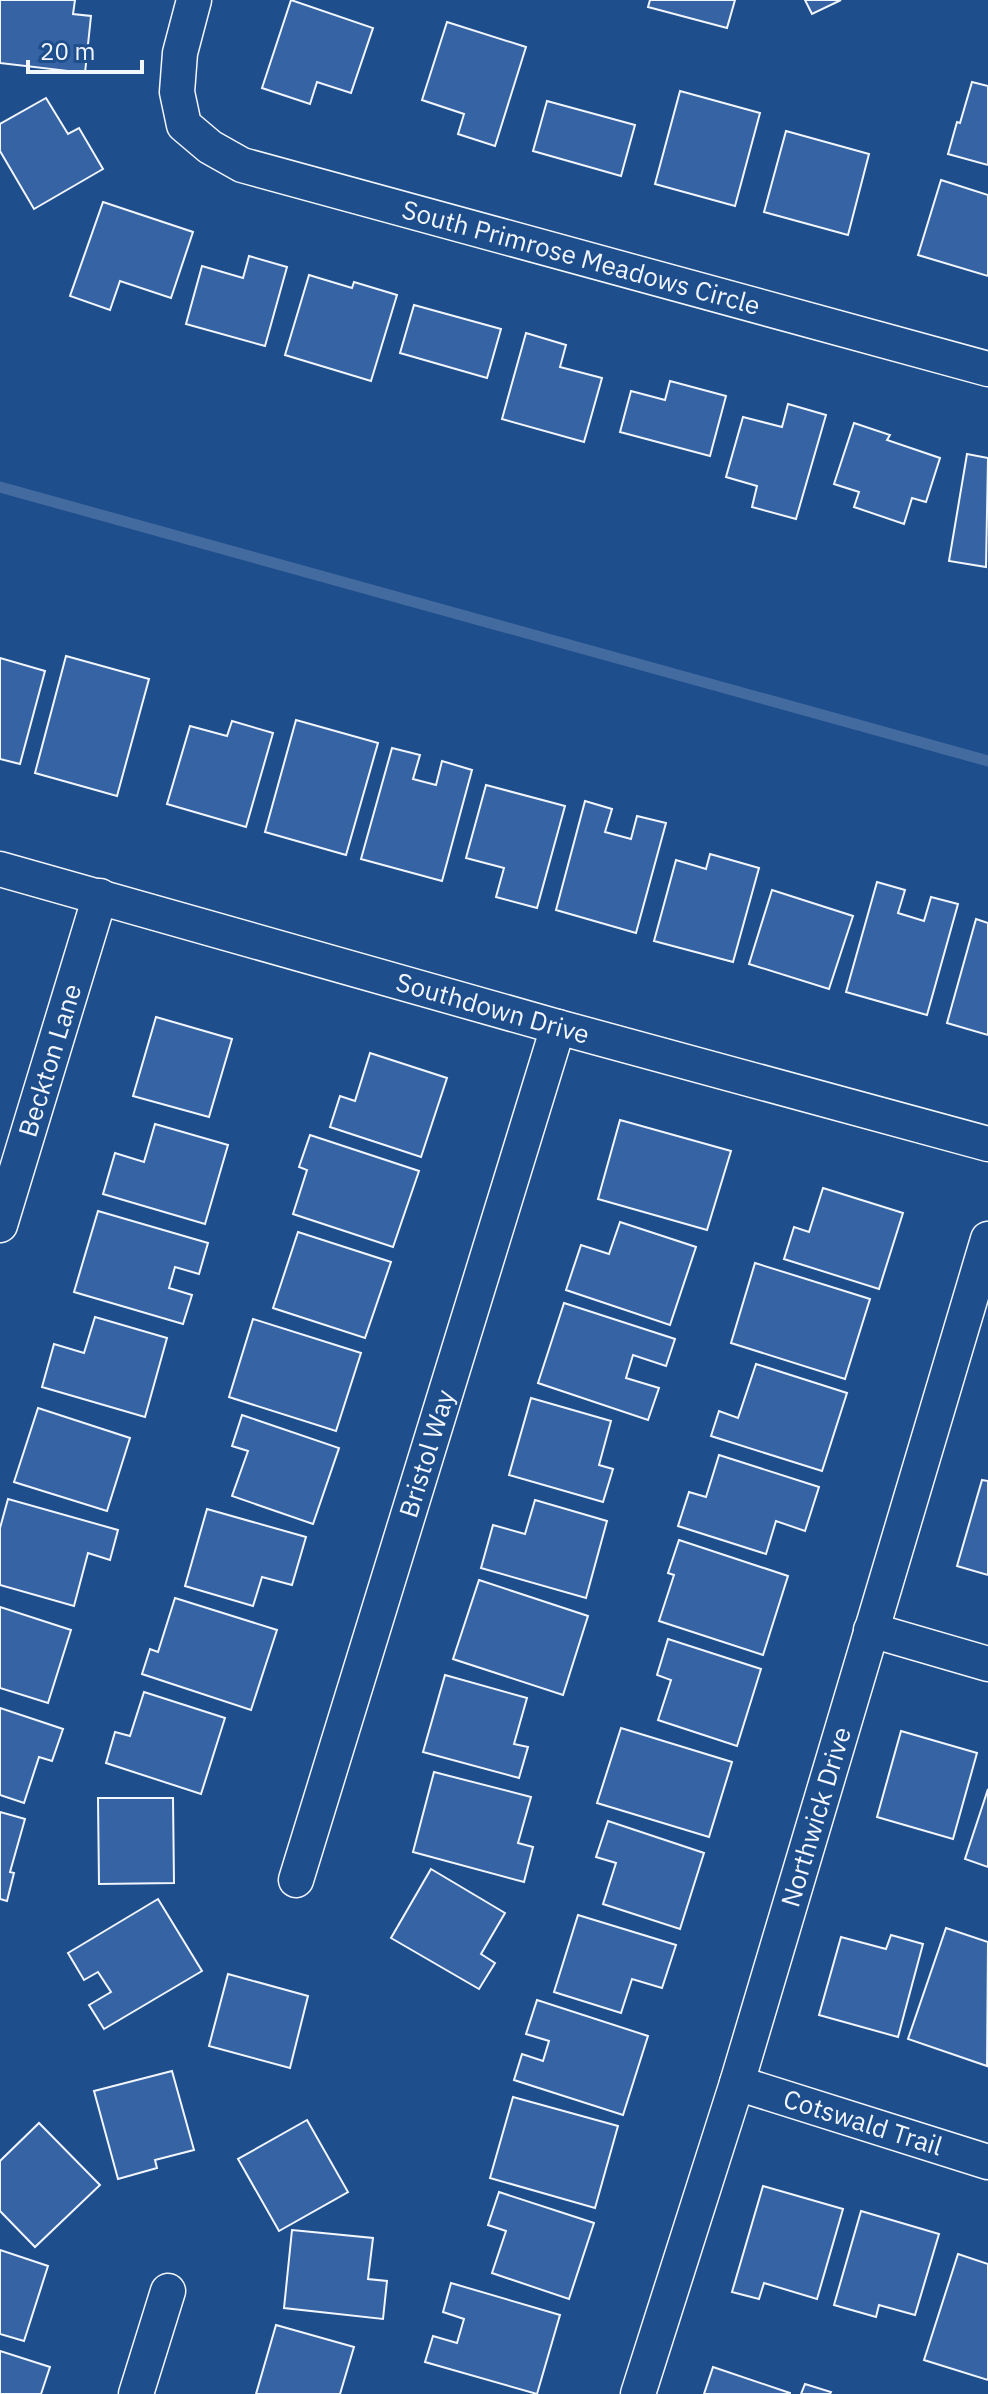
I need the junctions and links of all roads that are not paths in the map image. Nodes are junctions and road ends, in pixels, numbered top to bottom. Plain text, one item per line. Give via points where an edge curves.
1 (194, 0) edge
2 (988, 369) edge
3 (0, 869) edge
4 (100, 896) junction
5 (558, 1027) junction
6 (988, 1144) edge
7 (0, 1225) edge
8 (988, 1239) edge
9 (871, 1630) junction
10 (988, 1664) edge
11 (296, 1880) dead end
12 (737, 2083) junction
13 (988, 2162) edge
14 (168, 2291) dead end
15 (136, 2394) edge
16 (638, 2394) edge

1 - 2 street, South Primrose Meadows Circle via 180,53 177,92 184,125 242,165
3 - 4 street, Southdown Drive
4 - 5 street, Southdown Drive
4 - 7 street, Beckton Lane
5 - 6 street, Southdown Drive
5 - 11 street, Bristol Way
8 - 9 street, Northwick Drive
9 - 10 street
9 - 12 street, Northwick Drive
12 - 13 street, Cotswald Trail
12 - 16 street, Northwick Drive
14 - 15 street

